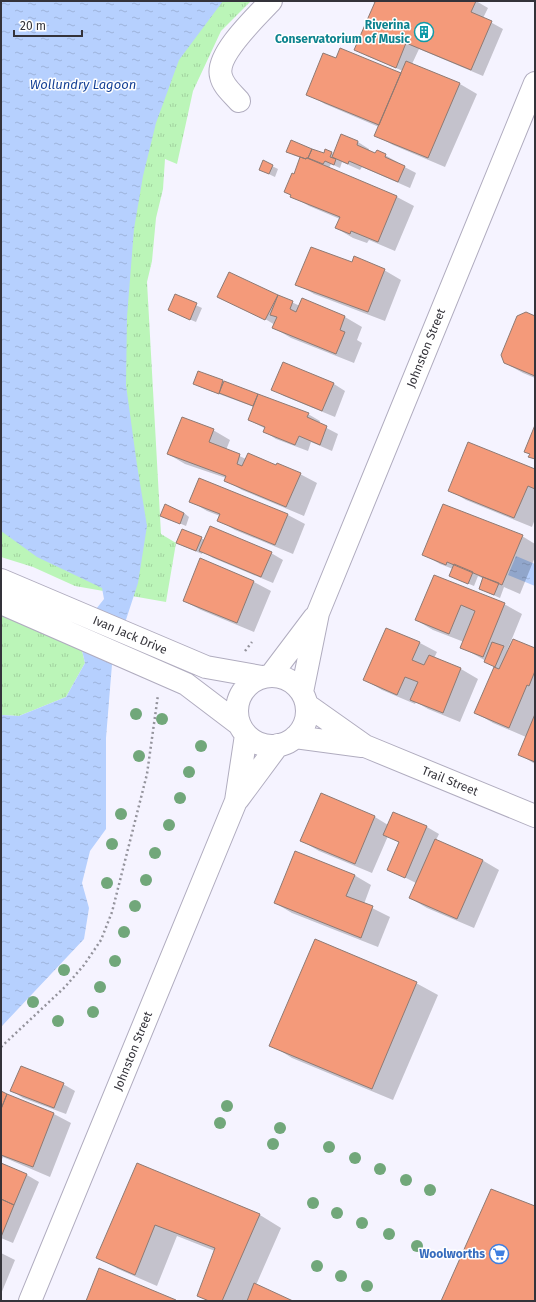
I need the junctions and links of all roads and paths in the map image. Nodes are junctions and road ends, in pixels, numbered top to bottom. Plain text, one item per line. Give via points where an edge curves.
1 (271, 1) edge
2 (535, 83) edge
3 (239, 100) dead end
4 (1, 580) edge
5 (1, 603) edge
6 (318, 614) junction
7 (266, 676) junction
8 (158, 694) dead end
9 (304, 698) junction
10 (243, 730) junction
11 (286, 741) junction
12 (365, 746) junction
13 (236, 801) junction
14 (535, 816) edge
15 (1, 1047) edge
16 (30, 1301) edge

1 - 3 street via 245,28 220,65 220,75 224,84
2 - 6 street, Johnston Street
4 - 7 street, Ivan Jack Drive via 206,667
5 - 10 street, Ivan Jack Drive via 186,684
6 - 7 street, Johnston Street
6 - 9 street, Johnston Street
7 - 9 street via 289,679
7 - 10 street via 251,682 243,690 238,701 237,714
8 - 15 path via 147,774 112,912 101,940 65,987
9 - 11 street via 306,720 302,730
9 - 12 street, Trail Street
10 - 11 street via 255,742 266,746
10 - 13 street, Johnston Street
11 - 12 street, Trail Street
11 - 13 street, Johnston Street
12 - 14 street, Trail Street
13 - 16 street, Johnston Street

